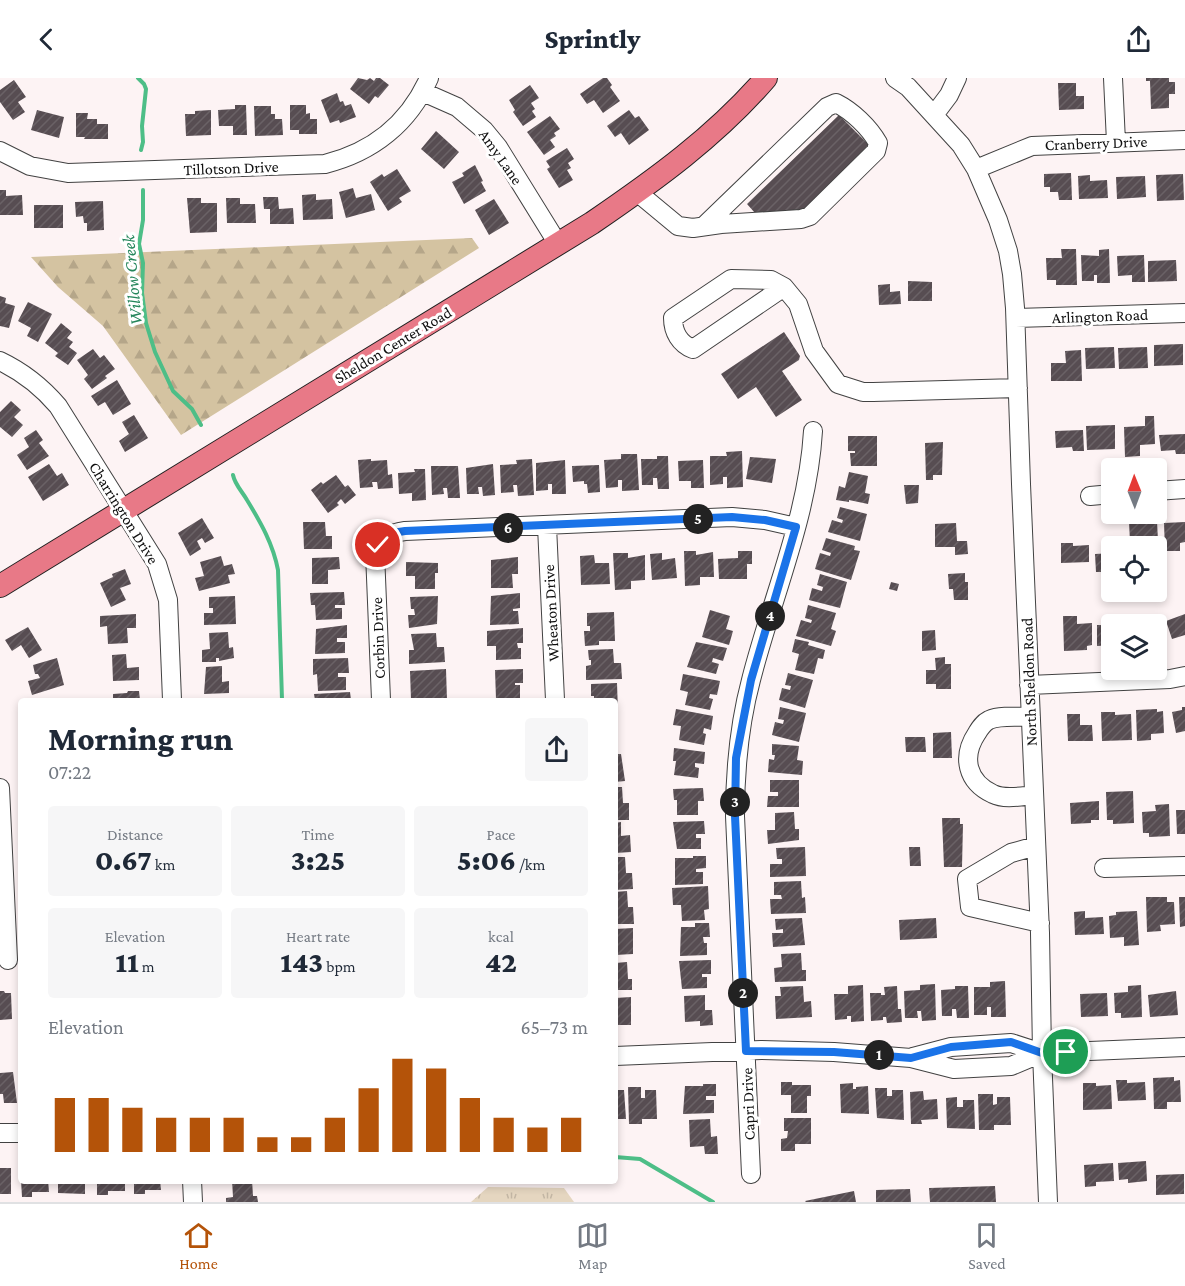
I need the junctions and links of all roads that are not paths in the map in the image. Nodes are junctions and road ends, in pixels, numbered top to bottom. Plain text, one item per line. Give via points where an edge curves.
1 (766, 78) edge
2 (895, 78) edge
3 (957, 78) edge
4 (1113, 78) edge
5 (426, 85) edge
6 (934, 115) junction
7 (1185, 140) edge
8 (1116, 142) junction
9 (0, 152) edge
10 (976, 169) junction
11 (637, 192) junction
12 (704, 226) junction
13 (558, 244) junction
14 (784, 287) junction
15 (1185, 313) edge
16 (1016, 318) junction
17 (0, 361) edge
18 (1018, 387) junction
19 (813, 431) dead end
20 (1185, 489) edge
21 (1167, 490) edge
22 (1101, 495) edge
23 (1090, 496) dead end
24 (122, 510) junction
25 (547, 526) junction
26 (796, 527) junction
27 (0, 586) edge
28 (1185, 676) edge
29 (1029, 685) junction
30 (172, 698) edge
31 (381, 698) edge
32 (555, 698) edge
33 (1031, 717) junction
34 (0, 788) edge
35 (1034, 795) junction
36 (1036, 846) junction
37 (1185, 866) edge
38 (1104, 868) dead end
39 (1040, 923) junction
40 (10, 960) edge
41 (1185, 1047) edge
42 (746, 1051) junction
43 (1042, 1053) junction
44 (618, 1056) edge
45 (0, 1133) edge
46 (18, 1133) edge
47 (751, 1174) dead end
48 (192, 1184) edge
49 (193, 1202) edge
50 (1048, 1202) edge

1 - 11 main road, Sheldon Center Road via 717,129
2 - 6 street, North Sheldon Road
3 - 6 street
4 - 8 street
5 - 9 street, Tillotson Drive via 407,116 376,144 325,164 68,173 30,166
5 - 13 street, Amy Lane via 484,130
6 - 10 street, North Sheldon Road
7 - 8 street, Cranberry Drive
8 - 10 street, Cranberry Drive via 1032,146
10 - 16 street, North Sheldon Road via 1008,251
11 - 12 street via 678,226
11 - 13 main road, Sheldon Center Road
12 - 12 street via 810,216 876,151 878,143 847,108 836,103 827,107
13 - 24 main road, Sheldon Center Road
14 - 14 street via 771,280 731,279 673,318 673,328 684,346 693,349
14 - 18 street via 798,304 814,351 838,384 863,392
15 - 16 street, Arlington Road
16 - 18 street, North Sheldon Road
17 - 24 street, Charrington Drive via 18,370 53,400
18 - 29 street, North Sheldon Road
19 - 26 street, Capri Drive via 808,480
20 - 21 street
22 - 23 street
24 - 27 main road, Sheldon Center Road
24 - 30 street, Charrington Drive via 157,564 167,593
25 - 26 street via 732,517
25 - 31 street, Corbin Drive via 405,531 382,540 375,553
25 - 32 street, Wheaton Drive
26 - 42 street, Capri Drive via 751,680 736,758
28 - 29 street
29 - 33 street, North Sheldon Road
33 - 35 street, North Sheldon Road
33 - 35 street via 991,720 982,725 967,758 970,775 992,794
34 - 40 street
35 - 36 street, North Sheldon Road
36 - 39 street, North Sheldon Road
36 - 39 street via 1011,853 967,879 970,907
37 - 38 street
39 - 43 street, North Sheldon Road
41 - 43 street
42 - 43 street via 911,1058 951,1047 1011,1042
42 - 44 street
42 - 47 street, Capri Drive
43 - 50 street, North Sheldon Road
45 - 46 street
48 - 49 street

